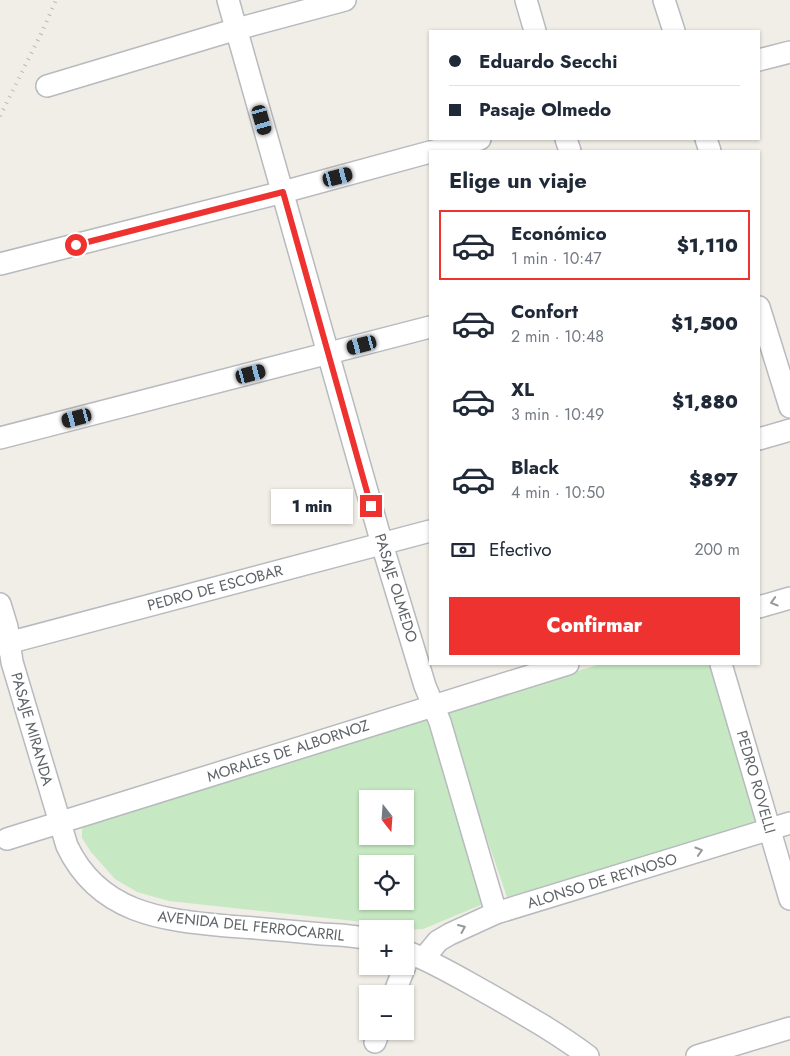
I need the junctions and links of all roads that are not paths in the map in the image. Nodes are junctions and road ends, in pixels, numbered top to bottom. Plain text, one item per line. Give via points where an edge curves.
1 (228, 0) edge
2 (345, 0) edge
3 (526, 0) edge
4 (664, 0) edge
5 (237, 29) junction
6 (535, 30) edge
7 (674, 30) edge
8 (790, 52) edge
9 (760, 60) edge
10 (47, 86) dead end
11 (476, 140) edge
12 (438, 150) edge
13 (429, 152) edge
14 (283, 192) junction
15 (0, 264) edge
16 (760, 310) edge
17 (429, 327) edge
18 (328, 354) junction
19 (790, 407) edge
20 (790, 430) edge
21 (0, 438) edge
22 (760, 439) edge
23 (429, 531) edge
24 (382, 544) junction
25 (790, 598) edge
26 (0, 604) edge
27 (760, 607) edge
28 (4, 644) edge
29 (565, 665) edge
30 (722, 665) edge
31 (433, 705) junction
32 (60, 823) junction
33 (790, 823) edge
34 (770, 829) junction
35 (7, 839) dead end
36 (790, 899) edge
37 (496, 913) junction
38 (359, 938) edge
39 (414, 956) edge
40 (414, 961) edge
41 (790, 1028) edge
42 (588, 1056) edge
43 (697, 1056) edge

1 - 5 street, PASAJE OLMEDO
2 - 5 street
3 - 6 street
4 - 7 street
5 - 10 street
5 - 14 street, PASAJE OLMEDO
8 - 9 street
11 - 12 street
13 - 14 street
14 - 15 street
14 - 18 street, PASAJE OLMEDO
16 - 19 street
17 - 18 street
18 - 21 street
18 - 24 street, PASAJE OLMEDO
20 - 22 street
23 - 24 street, PEDRO DE ESCOBAR
24 - 28 street, PEDRO DE ESCOBAR
24 - 31 street, PASAJE OLMEDO
25 -> 27 street
26 - 28 street, PASAJE MIRANDA via 6,628
28 - 32 street, PASAJE MIRANDA
29 - 31 street, MORALES DE ALBORNOZ
30 - 34 street, PEDRO ROVELLI
31 - 32 street, MORALES DE ALBORNOZ
31 - 37 street, PASAJE OLMEDO
32 - 35 street, MORALES DE ALBORNOZ
32 - 38 street, AVENIDA DEL FERROCARRIL via 73,858 88,878 102,892 124,905 183,922
33 - 34 street, ALONSO DE REYNOSO
34 - 36 street, PEDRO ROVELLI
37 -> 34 street, ALONSO DE REYNOSO
39 -> 37 street, ALONSO DE REYNOSO via 450,934
40 - 42 street via 540,1023
41 - 43 street

